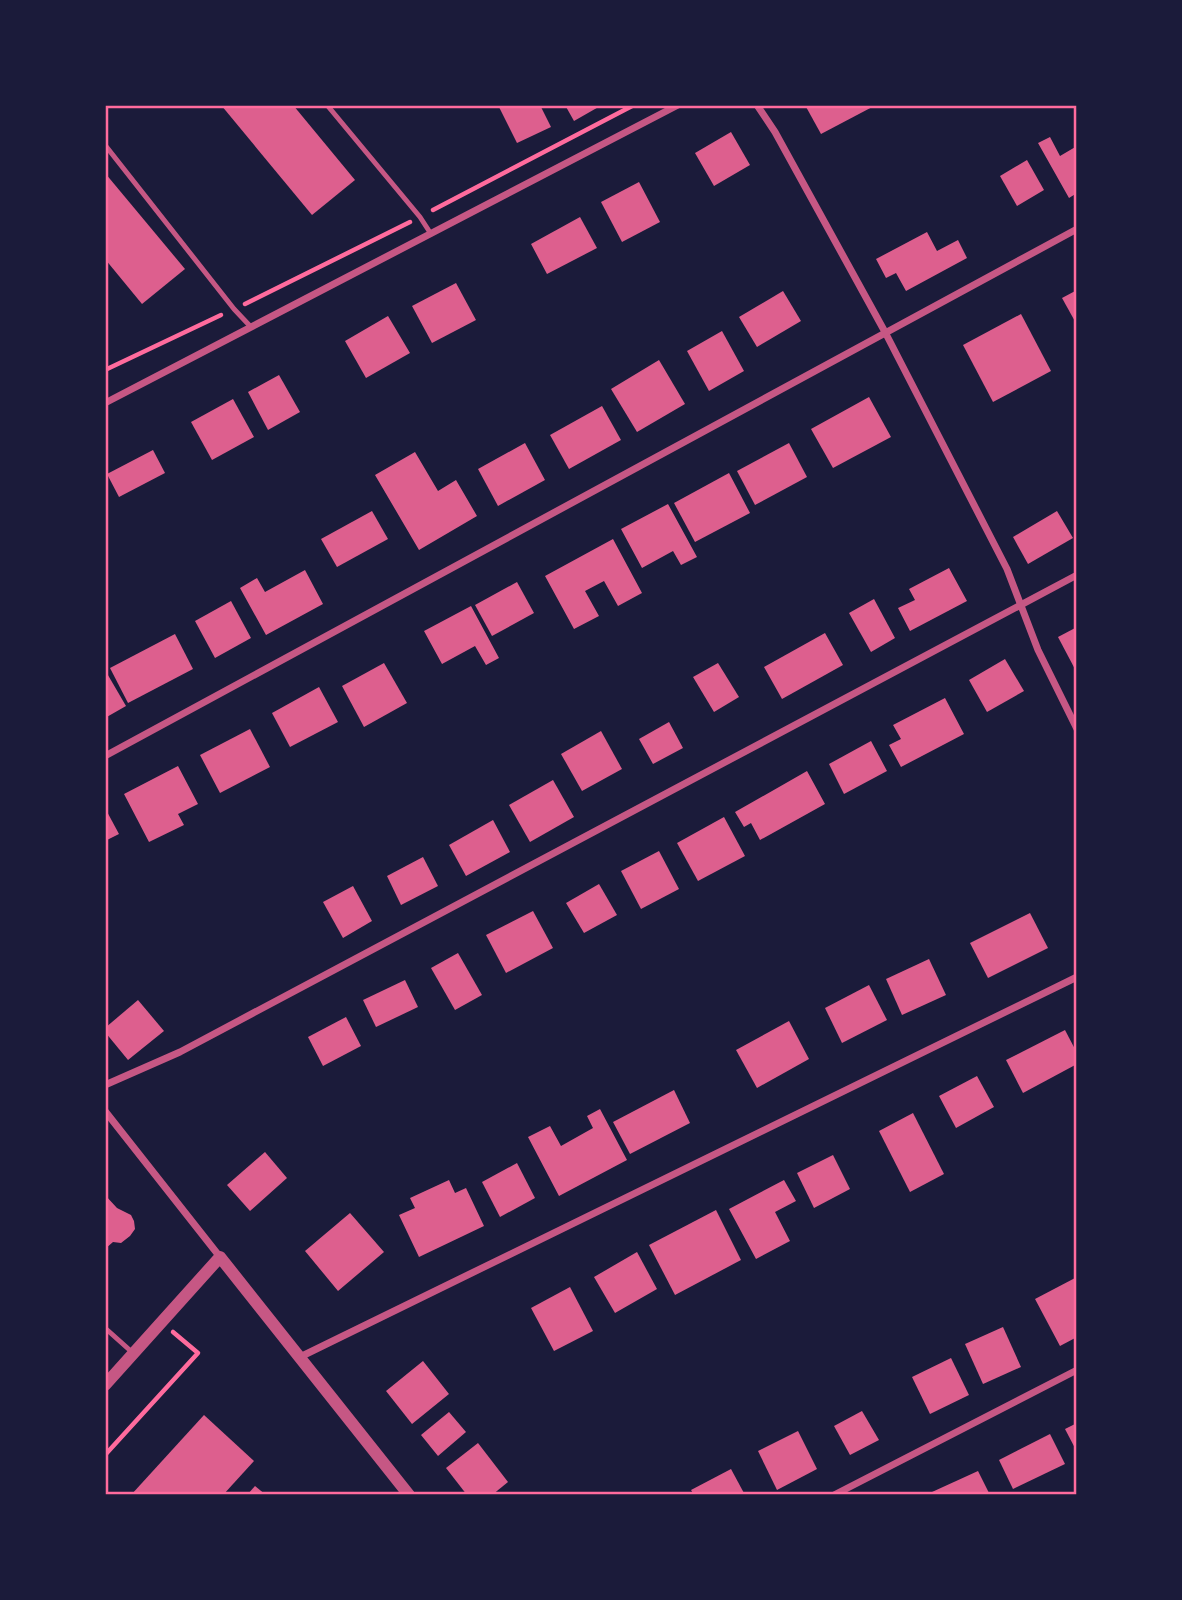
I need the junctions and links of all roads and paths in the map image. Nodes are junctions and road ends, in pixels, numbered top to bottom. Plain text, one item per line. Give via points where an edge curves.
1 (327, 105) edge
2 (634, 105) edge
3 (678, 105) edge
4 (757, 105) edge
5 (105, 145) edge
6 (420, 217) junction
7 (1077, 229) edge
8 (431, 234) junction
9 (234, 309) junction
10 (250, 326) junction
11 (885, 332) junction
12 (105, 370) edge
13 (105, 403) edge
14 (1077, 575) edge
15 (1019, 606) junction
16 (1077, 729) edge
17 (105, 756) edge
18 (1077, 977) edge
19 (105, 1085) edge
20 (105, 1111) edge
21 (220, 1257) junction
22 (162, 1322) junction
23 (105, 1328) edge
24 (134, 1353) junction
25 (300, 1357) junction
26 (1077, 1370) edge
27 (105, 1385) edge
28 (105, 1455) edge
29 (409, 1495) edge
30 (834, 1495) edge

1 - 6 lane
2 - 6 path
3 - 8 street
4 - 11 street
5 - 9 lane
6 - 8 lane
6 - 9 path
7 - 11 street
8 - 10 street
9 - 10 lane
9 - 12 path
10 - 13 street
11 - 15 street via 1007,569
11 - 17 street
14 - 15 street
15 - 16 street
15 - 19 street via 192,1046
18 - 25 street
20 - 21 street
21 - 22 street
21 - 25 street
22 - 24 street
22 - 28 path via 198,1353
23 - 24 lane
24 - 27 street
25 - 29 street
26 - 30 street

